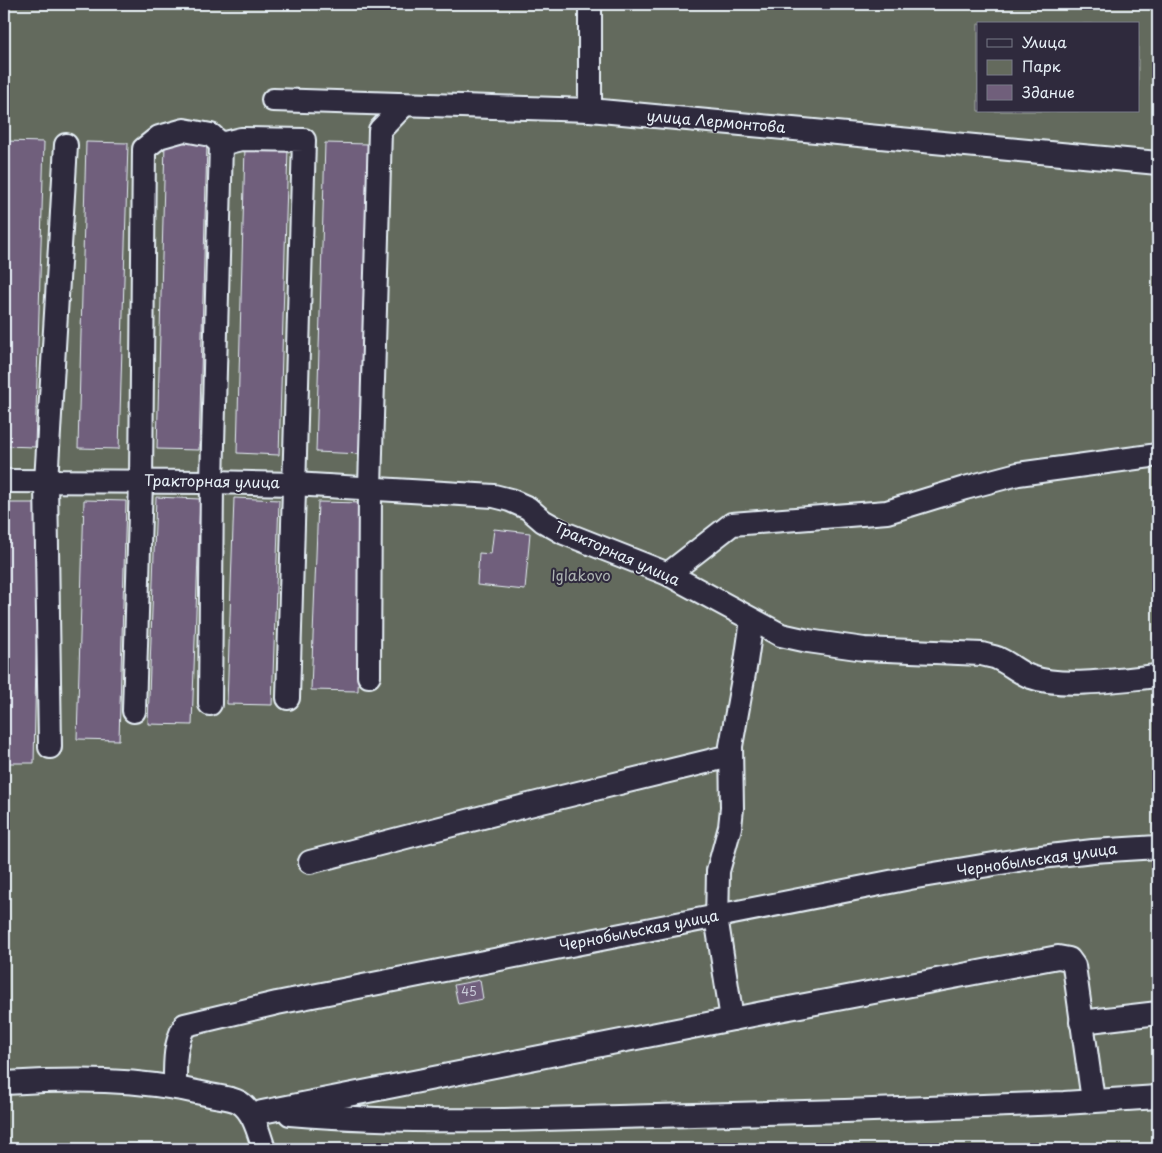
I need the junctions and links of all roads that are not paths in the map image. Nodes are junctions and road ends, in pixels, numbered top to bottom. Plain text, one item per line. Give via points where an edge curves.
1 (590, 4) edge
2 (273, 100) dead end
3 (404, 105) junction
4 (590, 110) junction
5 (221, 144) junction
6 (66, 145) dead end
7 (1158, 163) edge
8 (1158, 455) edge
9 (4, 481) edge
10 (140, 481) junction
11 (46, 482) junction
12 (212, 482) junction
13 (294, 484) junction
14 (370, 488) junction
15 (668, 574) junction
16 (752, 620) junction
17 (369, 676) dead end
18 (1158, 676) edge
19 (288, 698) dead end
20 (210, 704) dead end
21 (134, 711) dead end
22 (50, 747) dead end
23 (730, 756) junction
24 (1158, 846) edge
25 (310, 862) dead end
26 (716, 915) junction
27 (1158, 1013) edge
28 (732, 1020) junction
29 (1081, 1022) junction
30 (4, 1083) edge
31 (175, 1087) junction
32 (1158, 1097) edge
33 (1093, 1100) junction
34 (255, 1112) junction
35 (264, 1149) edge

1 - 4 street
2 - 3 street, улица Лермонтова
3 - 4 street, улица Лермонтова
3 - 14 street via 380,130
4 - 7 street, улица Лермонтова
5 - 10 street via 211,135 184,130 159,137 144,149
5 - 12 street
5 - 13 street via 241,139 304,140
6 - 11 street
8 - 15 street via 1018,474 887,512 732,524
9 - 11 street, Тракторная улица
10 - 11 street, Тракторная улица
10 - 12 street, Тракторная улица
10 - 21 street
11 - 22 street
12 - 13 street, Тракторная улица
12 - 20 street
13 - 14 street, Тракторная улица
13 - 19 street
14 - 15 street, Тракторная улица via 494,496 510,500 528,508 564,533
14 - 17 street
15 - 16 street, Тракторная улица
16 - 18 street, Тракторная улица via 781,635 839,647 982,654 998,658 1031,678 1050,682
16 - 23 street
23 - 25 street
23 - 26 street via 732,808 718,871
24 - 26 street, Чернобыльская улица via 978,866
26 - 28 street
26 - 31 street, Чернобыльская улица via 277,1003 185,1025 178,1037
27 - 29 street
28 - 29 street via 1058,957 1069,959 1074,966
28 - 34 street
29 - 33 street
30 - 31 street via 89,1080
31 - 34 street via 240,1102
32 - 33 street
33 - 34 street via 845,1111 468,1121
34 - 35 street via 254,1121

